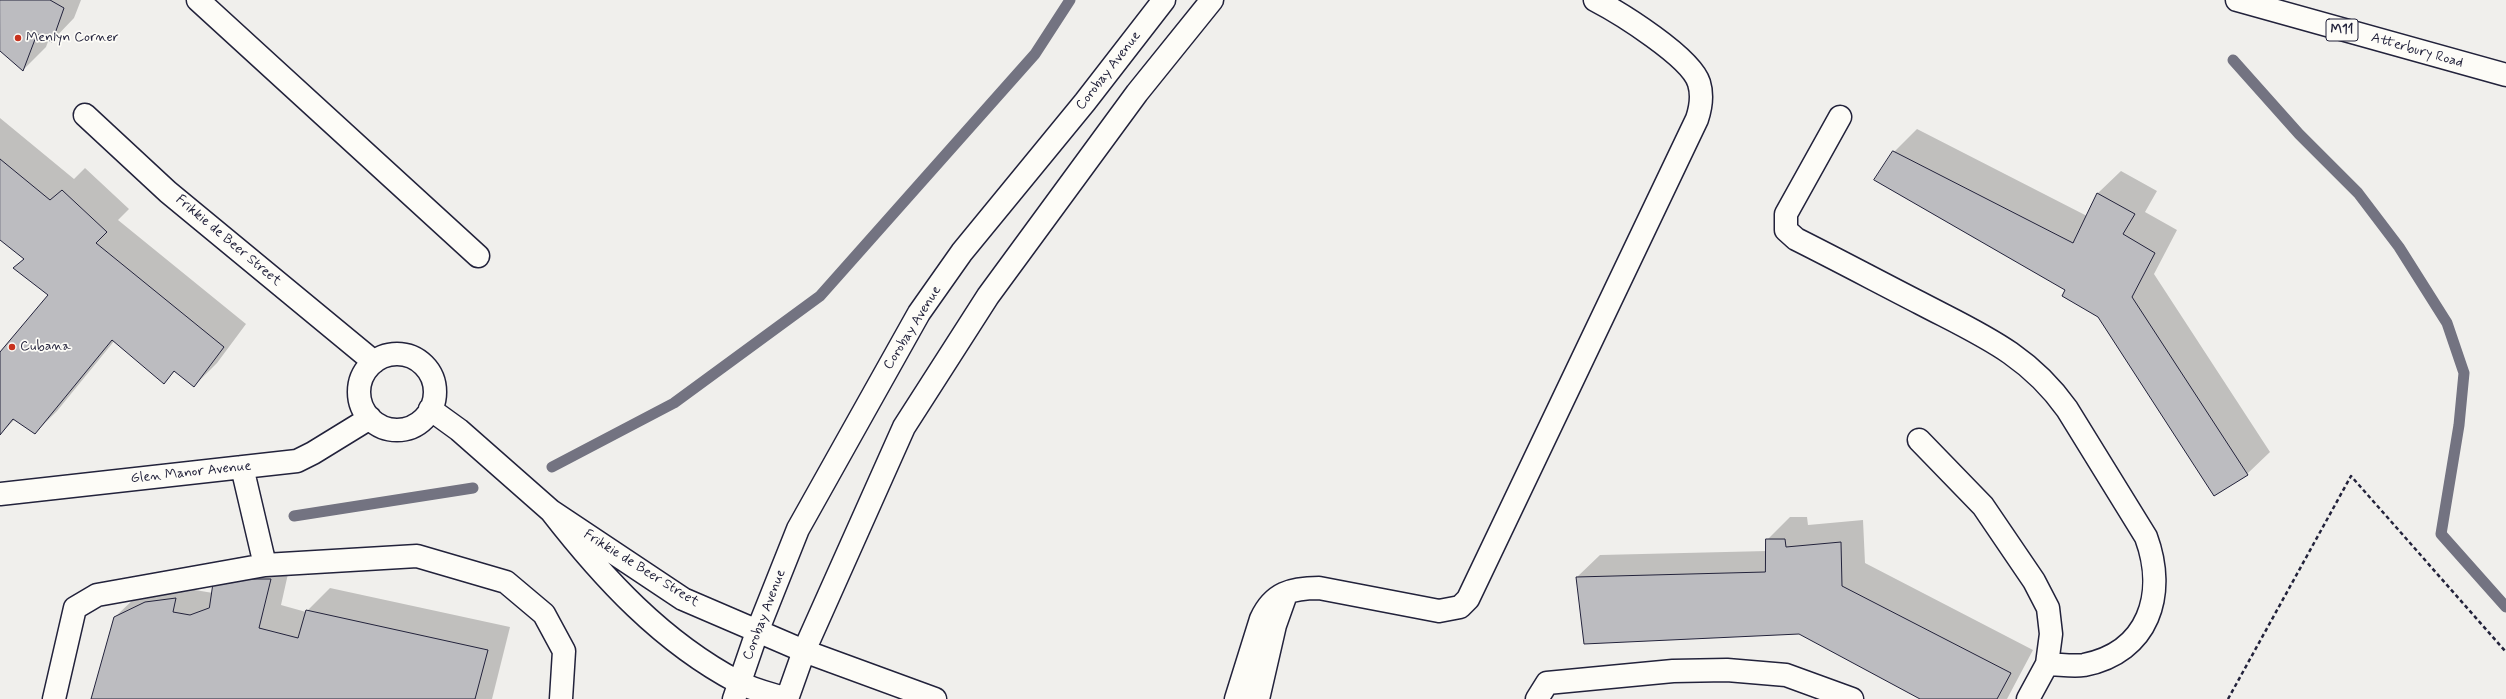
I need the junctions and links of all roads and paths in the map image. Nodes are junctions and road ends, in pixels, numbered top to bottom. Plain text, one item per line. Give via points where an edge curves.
1 (198, 0) edge
2 (1164, 0) edge
3 (1212, 0) edge
4 (1596, 0) edge
5 (2237, 0) edge
6 (2506, 75) edge
7 (85, 115) dead end
8 (1840, 117) dead end
9 (478, 256) dead end
10 (374, 362) junction
11 (430, 409) junction
12 (370, 418) junction
13 (1919, 440) dead end
14 (242, 467) junction
15 (0, 494) edge
16 (550, 512) junction
17 (265, 564) junction
18 (1287, 593) junction
19 (757, 632) junction
20 (804, 652) junction
21 (2506, 652) edge
22 (2047, 664) junction
23 (737, 691) edge
24 (54, 699) edge
25 (561, 699) edge
26 (787, 699) edge
27 (935, 699) edge
28 (1236, 699) edge
29 (1258, 699) edge
30 (1537, 699) edge
31 (1852, 699) edge
32 (2028, 699) edge
33 (2228, 699) edge

1 - 9 street
2 - 19 street, Corobay Avenue via 1086,102 962,252 919,313 798,529
3 - 20 street via 1137,93 988,296 904,427
4 - 18 street via 1671,50 1688,65 1699,82 1701,103 1697,119 1468,599 1460,607 1439,611 1336,590 1304,588
5 - 6 street, Atterbury Road / M11
7 - 10 street, Frikkie de Beer Street via 168,192
8 - 22 street via 1786,214 1786,230 1796,239 1996,343 2028,364 2067,408 2146,537 2153,554 2155,573 2151,613 2130,643 2098,661 2082,665
10 - 11 street via 390,354 401,354 414,358 425,366 432,376 435,389
10 - 12 street via 363,374 359,385 362,407
11 - 12 street via 419,423 406,428 393,429 381,426
11 - 16 street, Frikkie de Beer Street via 459,430
12 - 14 street, Glen Manor Avenue via 297,460
13 - 22 street via 1983,506 2037,587 2048,608 2050,620
14 - 15 street, Glen Manor Avenue
14 - 17 street
16 - 19 street, Frikkie de Beer Street via 683,598
16 - 23 street, Frikkie de Beer Street via 597,568 649,619
17 - 24 street via 97,595 75,608
17 - 25 street via 417,556 506,582 544,614 564,651
18 - 28 street via 1277,596 1270,602 1261,619
18 - 29 street via 1275,624
19 - 20 street, Frikkie de Beer Street
19 - 23 street, Corobay Avenue
20 - 26 street
20 - 27 street, Frikkie de Beer Street
21 - 33 path via 2351,476
22 - 32 street
23 - 26 street, Frikkie de Beer Street
30 - 31 street via 1548,683 1673,671 1727,670 1786,675

